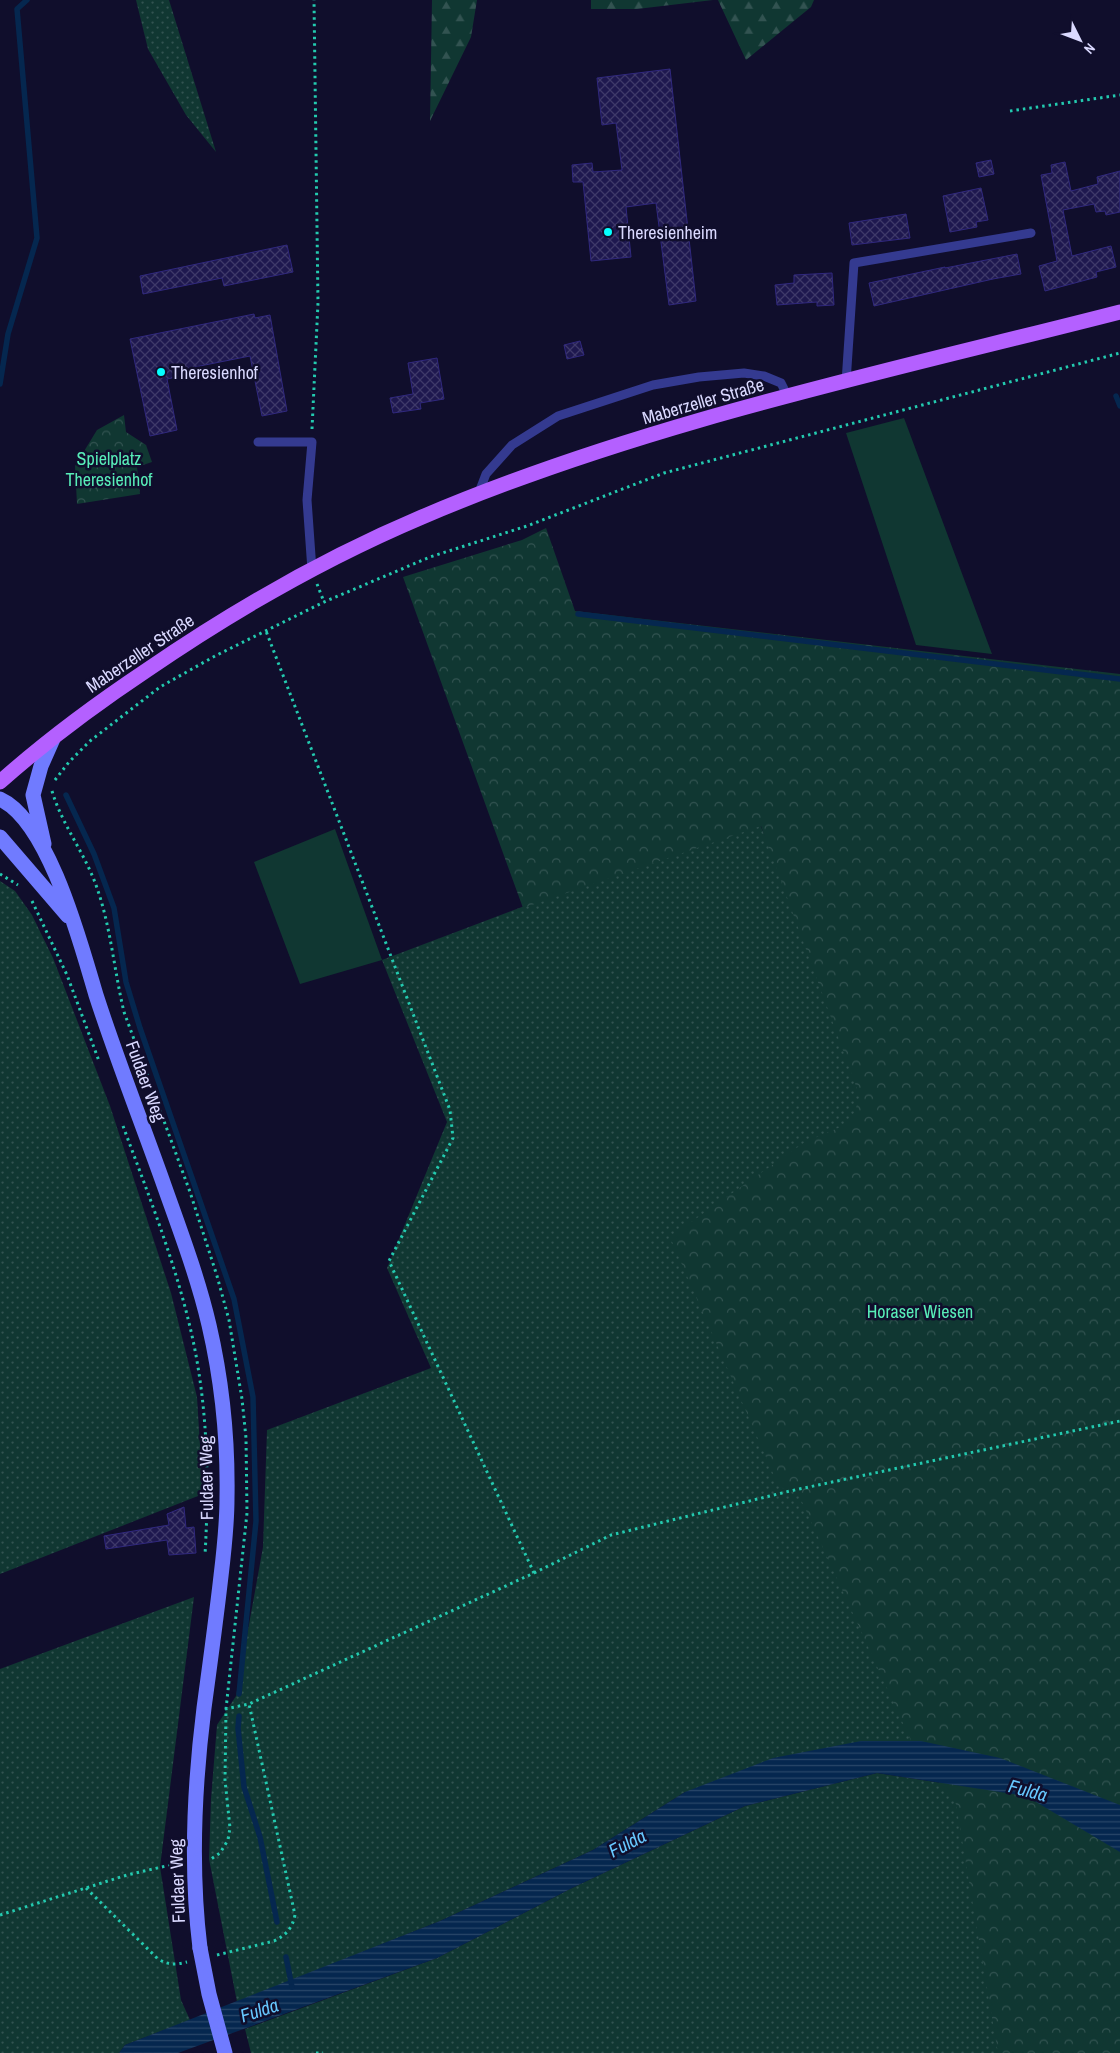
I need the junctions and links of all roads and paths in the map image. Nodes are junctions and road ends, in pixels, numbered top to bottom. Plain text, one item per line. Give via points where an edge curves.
1 (314, 0) edge
2 (1120, 95) edge
3 (1010, 111) dead end
4 (1031, 233) dead end
5 (1120, 312) edge
6 (1120, 353) edge
7 (846, 382) junction
8 (788, 396) junction
9 (258, 442) dead end
10 (312, 442) junction
11 (478, 496) junction
12 (312, 570) junction
13 (266, 630) junction
14 (52, 739) junction
15 (0, 782) edge
16 (52, 792) dead end
17 (0, 799) edge
18 (0, 838) edge
19 (46, 852) junction
20 (0, 853) edge
21 (18, 858) junction
22 (0, 874) edge
23 (20, 887) dead end
24 (26, 894) dead end
25 (73, 921) junction
26 (100, 1061) dead end
27 (123, 1125) dead end
28 (1120, 1420) edge
29 (205, 1562) dead end
30 (534, 1573) junction
31 (249, 1704) junction
32 (177, 1854) dead end
33 (210, 1868) dead end
34 (86, 1888) junction
35 (0, 1916) edge
36 (202, 1955) junction
37 (225, 2053) edge
38 (316, 2053) edge
39 (324, 2053) edge

1 - 10 path via 318,303
2 - 3 path
4 - 7 lane via 854,263
5 - 7 main road, Maberzeller Straße
6 - 13 path via 664,473 527,526 430,557
7 - 8 main road, Maberzeller Straße
8 - 11 main road, Maberzeller Straße via 583,457
8 - 11 lane via 781,383 744,373 700,377 644,388 558,416 534,430 512,445 486,474
9 - 10 lane
10 - 12 lane via 307,500
11 - 12 main road, Maberzeller Straße via 418,518
12 - 14 main road, Maberzeller Straße via 190,640
13 - 16 path via 160,687 128,711 69,762 56,778
13 - 30 path via 450,1110 453,1138 389,1261
14 - 15 main road, Maberzeller Straße
14 - 19 main road via 34,794
17 - 19 main road, Fuldaer Weg via 11,804
18 - 21 main road, Fuldaer Weg
19 - 25 main road, Fuldaer Weg
20 - 21 main road
21 - 25 main road, Fuldaer Weg
22 - 23 path
24 - 26 path via 57,951
25 - 36 main road, Fuldaer Weg via 110,1038 192,1263 209,1326 222,1401 227,1501 195,1804 195,1910
27 - 29 path via 177,1281 195,1349 207,1450
28 - 30 path via 790,1491 611,1535
30 - 31 path
31 - 33 path via 226,1709 225,1780 230,1828 228,1840 220,1853 211,1859
31 - 36 path via 295,1915 293,1924 274,1941
32 - 34 path via 176,1863
34 - 35 path
34 - 36 path via 166,1964 176,1965
36 - 37 main road, Fuldaer Weg, bridge
38 - 39 path

